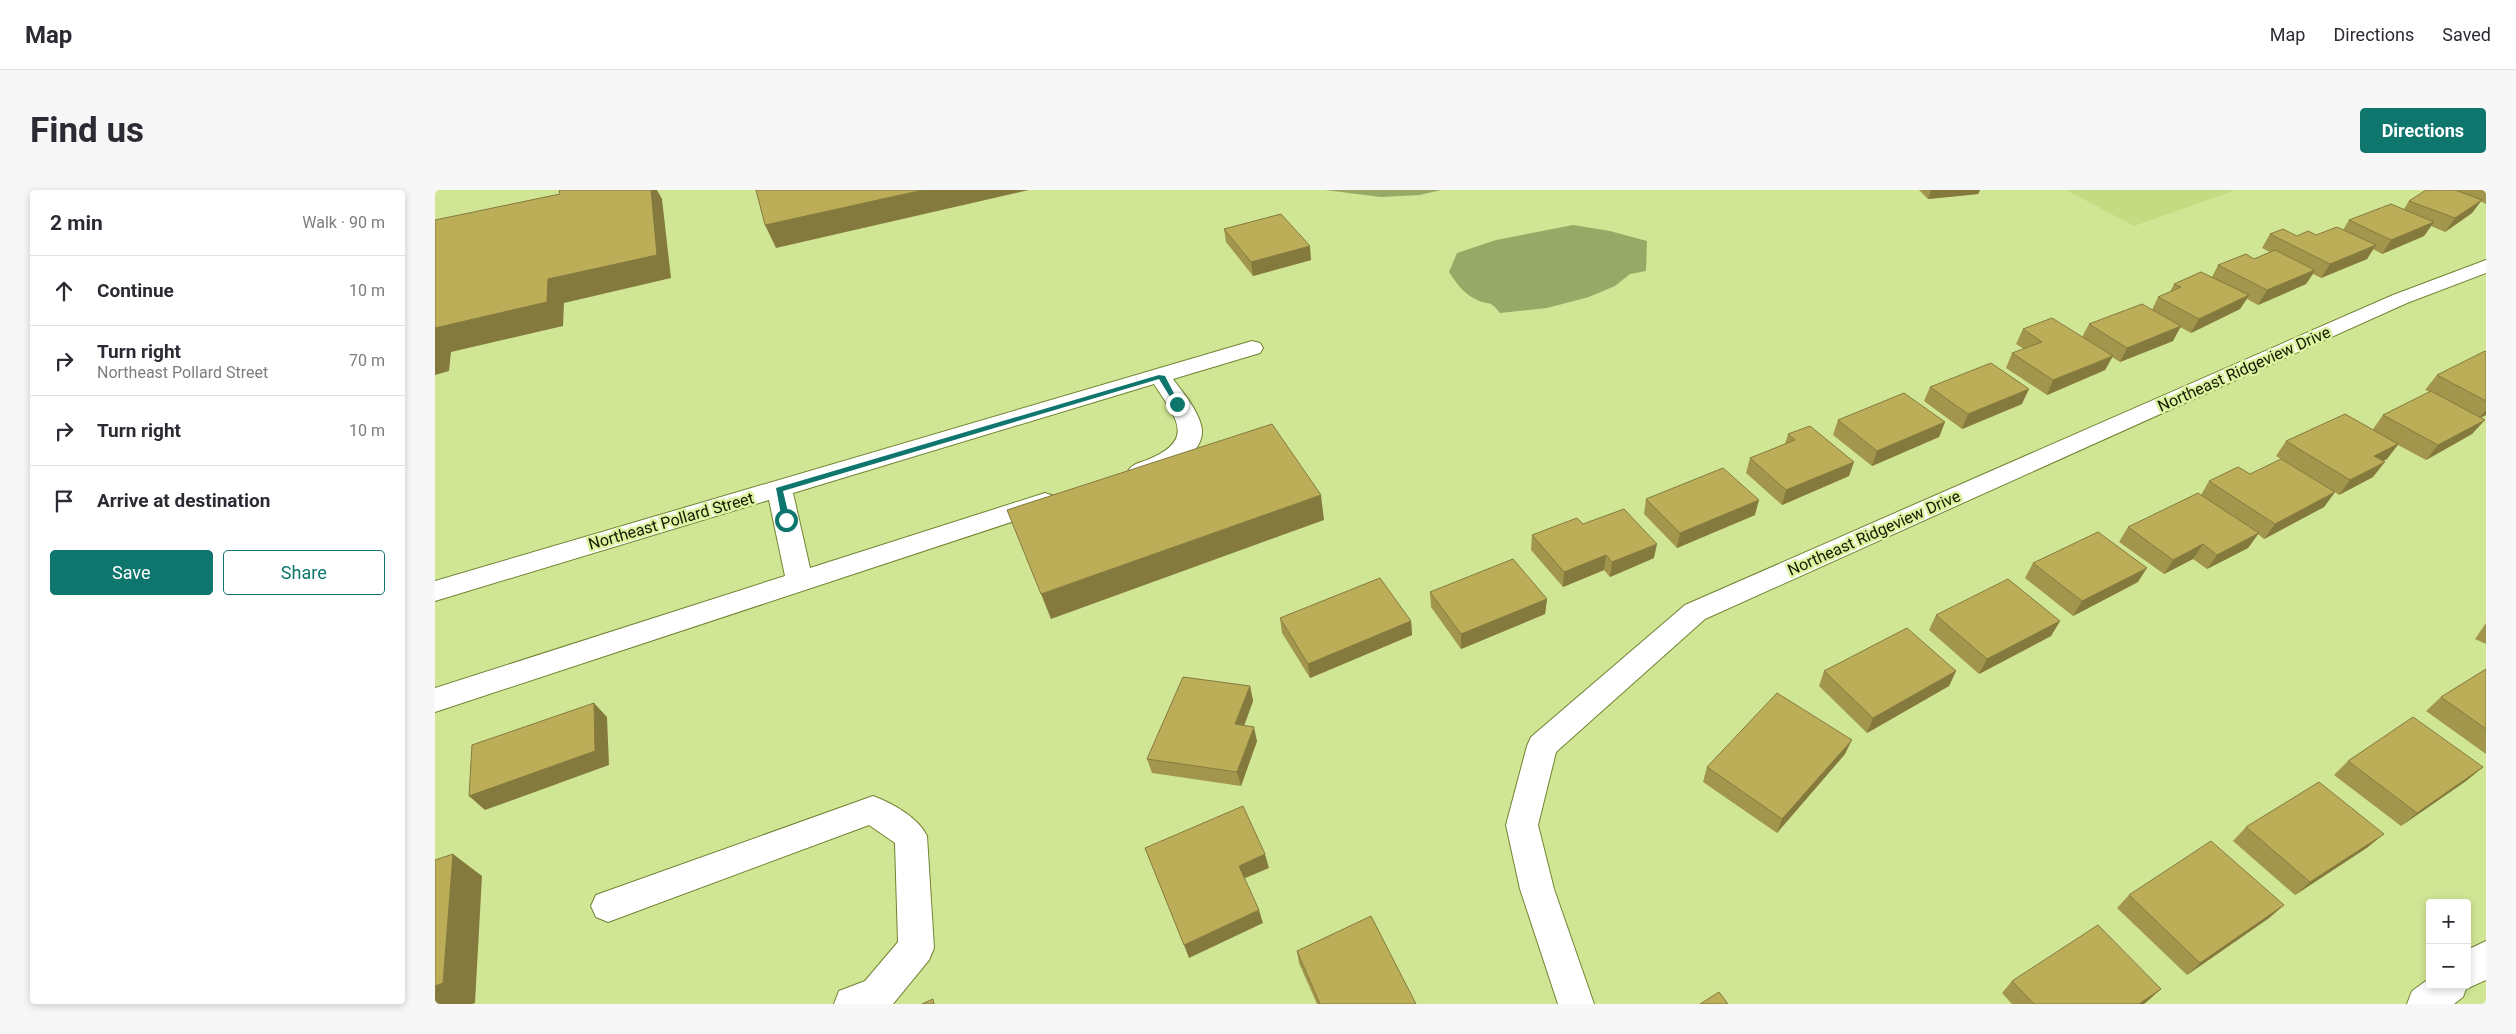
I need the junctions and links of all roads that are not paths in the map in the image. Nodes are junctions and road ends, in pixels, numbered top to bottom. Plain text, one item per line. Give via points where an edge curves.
1 (2486, 266) edge
2 (1252, 348) dead end
3 (1161, 376) junction
4 (1113, 480) edge
5 (779, 489) junction
6 (1065, 495) edge
7 (800, 581) junction
8 (436, 598) edge
9 (435, 700) edge
10 (608, 906) dead end
11 (2486, 958) edge
12 (2471, 969) edge
13 (2445, 989) edge
14 (853, 1004) edge
15 (1576, 1004) edge
16 (2425, 1004) edge

1 - 15 street, Northeast Ridgeview Drive via 2400,299 1695,612 1542,746 1522,825 1537,889
2 - 3 street, Northeast Pollard Street
3 - 4 street via 1190,427 1190,440 1179,453 1160,464
3 - 5 street, Northeast Pollard Street
5 - 7 street
5 - 8 street, Northeast Pollard Street
6 - 7 street
7 - 9 street
10 - 14 street via 873,810 911,836 916,948 878,994
11 - 12 street
13 - 16 street

